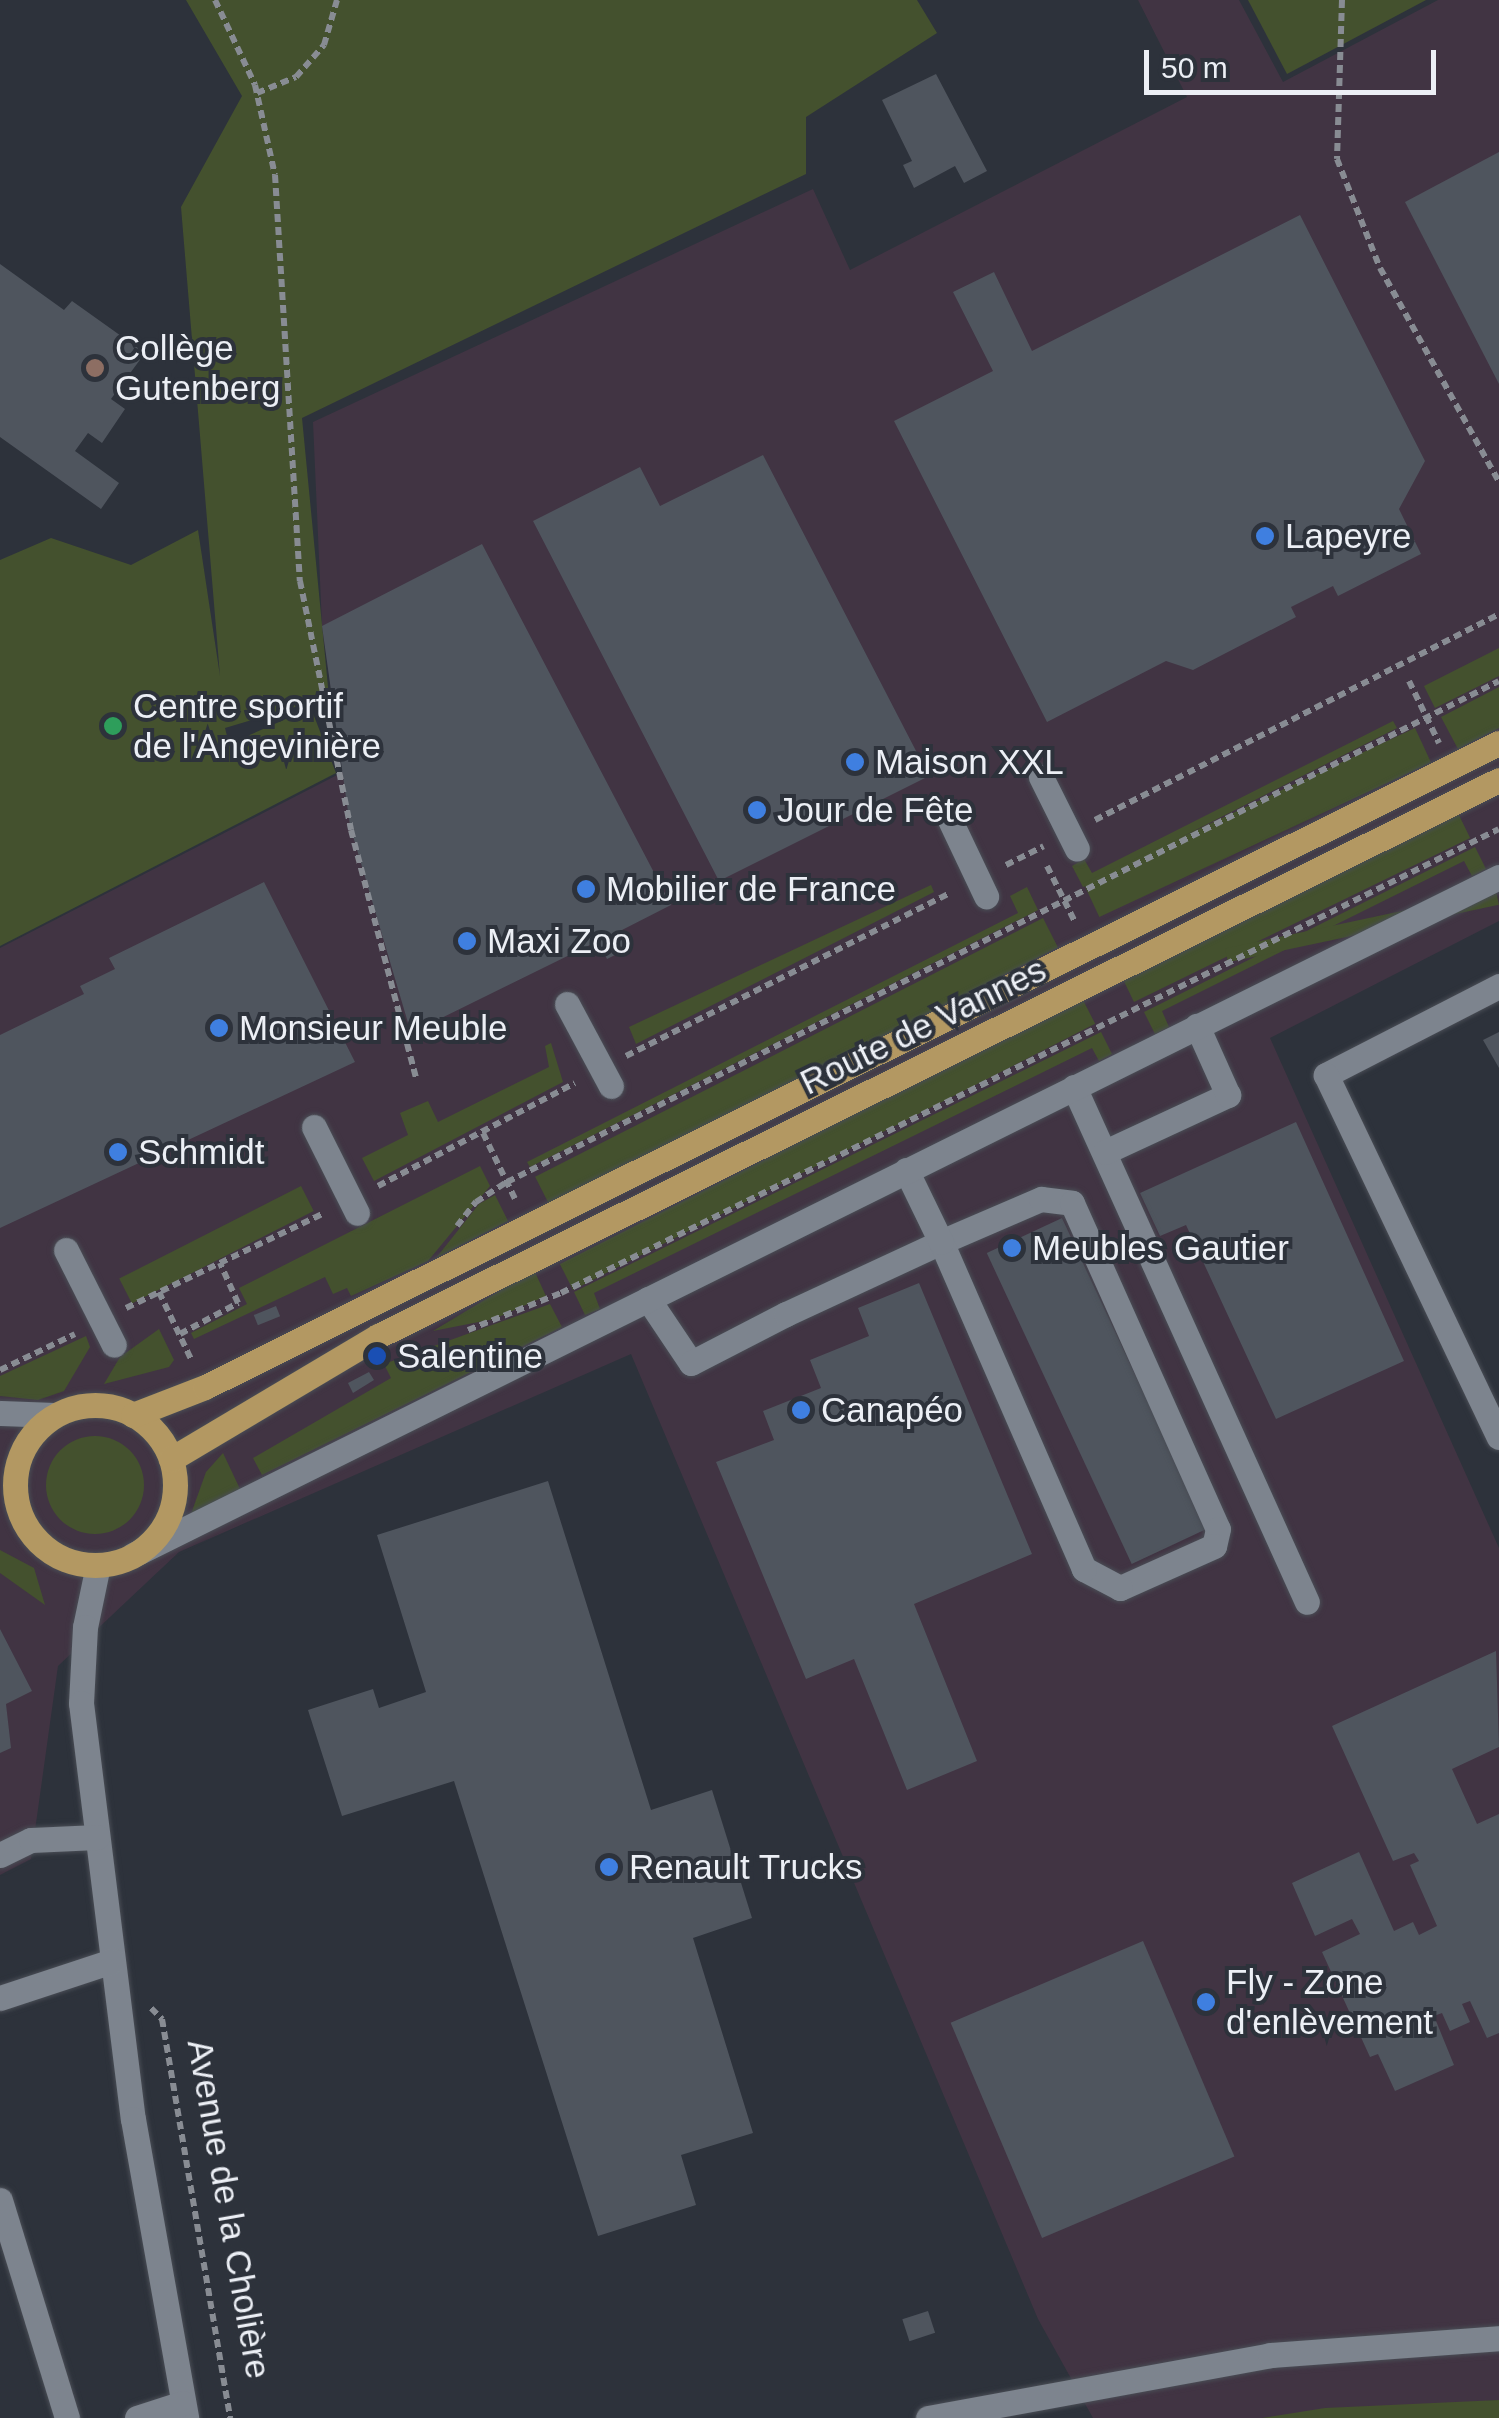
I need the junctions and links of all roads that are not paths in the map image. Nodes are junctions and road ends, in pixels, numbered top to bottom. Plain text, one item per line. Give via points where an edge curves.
1 (1499, 743) edge
2 (1041, 777) dead end
3 (1499, 780) edge
4 (948, 816) dead end
5 (1073, 842) road end
6 (1499, 877) edge
7 (982, 887) road end
8 (1499, 986) edge
9 (567, 1004) dead end
10 (1196, 1026) junction
11 (606, 1077) road end
12 (1074, 1087) junction
13 (314, 1128) dead end
14 (1105, 1152) junction
15 (906, 1170) junction
16 (354, 1207) road end
17 (941, 1242) junction
18 (66, 1250) dead end
19 (648, 1299) junction
20 (114, 1344) dead end
21 (0, 1413) edge
22 (134, 1415) junction
23 (55, 1416) junction
24 (1499, 1437) edge
25 (171, 1459) junction
26 (9, 1465) edge
27 (11, 1519) edge
28 (132, 1556) junction
29 (98, 1565) junction
30 (1307, 1602) dead end
31 (97, 1836) junction
32 (0, 1855) edge
33 (112, 1967) junction
34 (0, 1998) edge
35 (0, 2200) edge
36 (1499, 2338) edge
37 (185, 2411) edge
38 (66, 2418) edge
39 (137, 2418) edge
40 (928, 2418) edge

1 - 22 main road, Route de Vannes via 205,1386
2 - 5 street
3 - 25 main road, Route de Vannes via 378,1336
4 - 7 street
6 - 10 street
8 - 24 street via 1326,1075
9 - 11 street
10 - 12 street
10 - 14 street via 1228,1096
12 - 14 street
12 - 15 street
13 - 16 street
14 - 30 street
15 - 17 street
15 - 19 street
17 - 17 street via 1084,1569 1120,1588 1214,1546 1218,1529 1072,1202 1042,1199
17 - 19 street via 691,1363
18 - 20 street
19 - 28 street
21 - 23 street
22 - 23 main road via 95,1405
22 - 25 main road via 160,1438
23 - 26 main road
25 - 28 main road via 170,1514
26 - 27 main road
27 - 29 main road via 59,1556
28 - 29 main road
29 - 31 street via 84,1627 81,1703
31 - 32 street via 31,1840
31 - 33 street
33 - 34 street
33 - 37 street
35 - 38 street
36 - 40 street via 1270,2354
37 - 39 street

